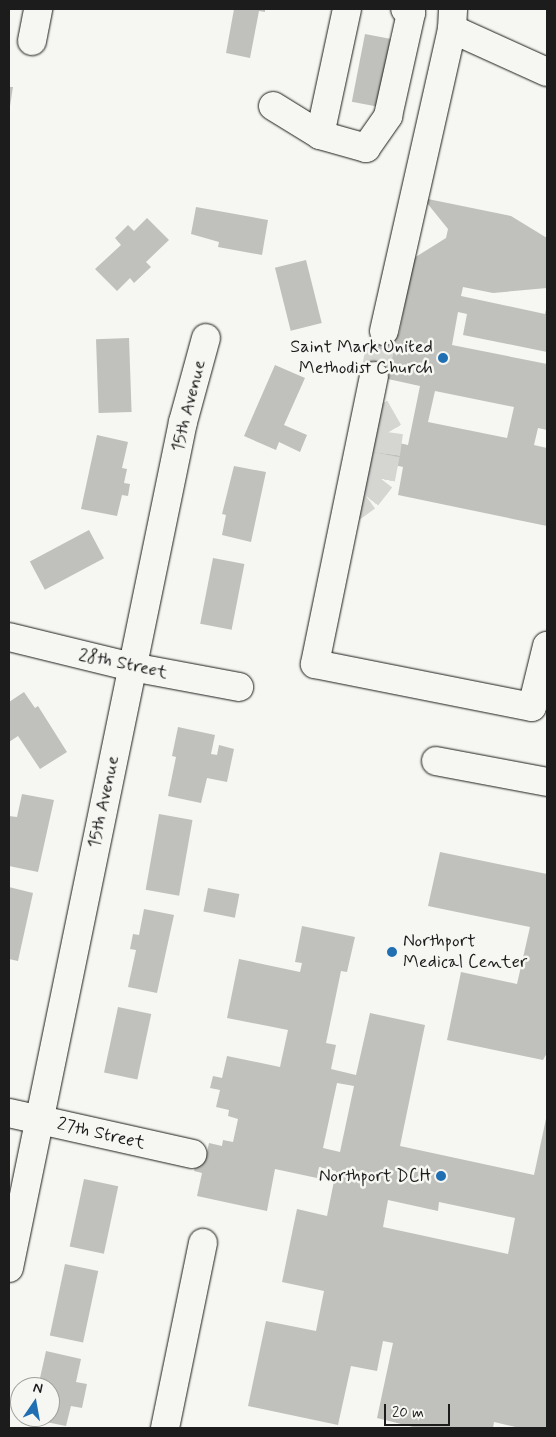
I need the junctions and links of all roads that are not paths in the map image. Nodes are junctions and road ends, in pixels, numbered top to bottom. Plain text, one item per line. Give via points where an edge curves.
1 (38, 9) edge
2 (347, 9) edge
3 (404, 9) edge
4 (453, 19) edge
5 (32, 41) dead end
6 (547, 72) edge
7 (273, 106) dead end
8 (320, 135) junction
9 (384, 331) tunnel mouth
10 (206, 338) dead end
11 (374, 376) tunnel mouth
12 (9, 637) edge
13 (547, 646) edge
14 (132, 667) junction
15 (239, 687) dead end
16 (436, 761) dead end
17 (547, 782) edge
18 (9, 1113) edge
19 (38, 1120) junction
20 (192, 1154) dead end
21 (203, 1243) dead end
22 (9, 1268) edge
23 (165, 1428) edge

1 - 5 street
2 - 8 street
3 - 8 street via 412,13 388,116 366,148
4 - 6 street
4 - 9 street
7 - 8 street
10 - 14 street, 15th Avenue via 183,422
11 - 13 street via 315,664 532,707
12 - 14 street, 28th Street
14 - 15 street, 28th Street
14 - 19 street, 15th Avenue
16 - 17 street
18 - 19 street, 27th Street
19 - 20 street, 27th Street
19 - 22 street, 15th Avenue
21 - 23 street

